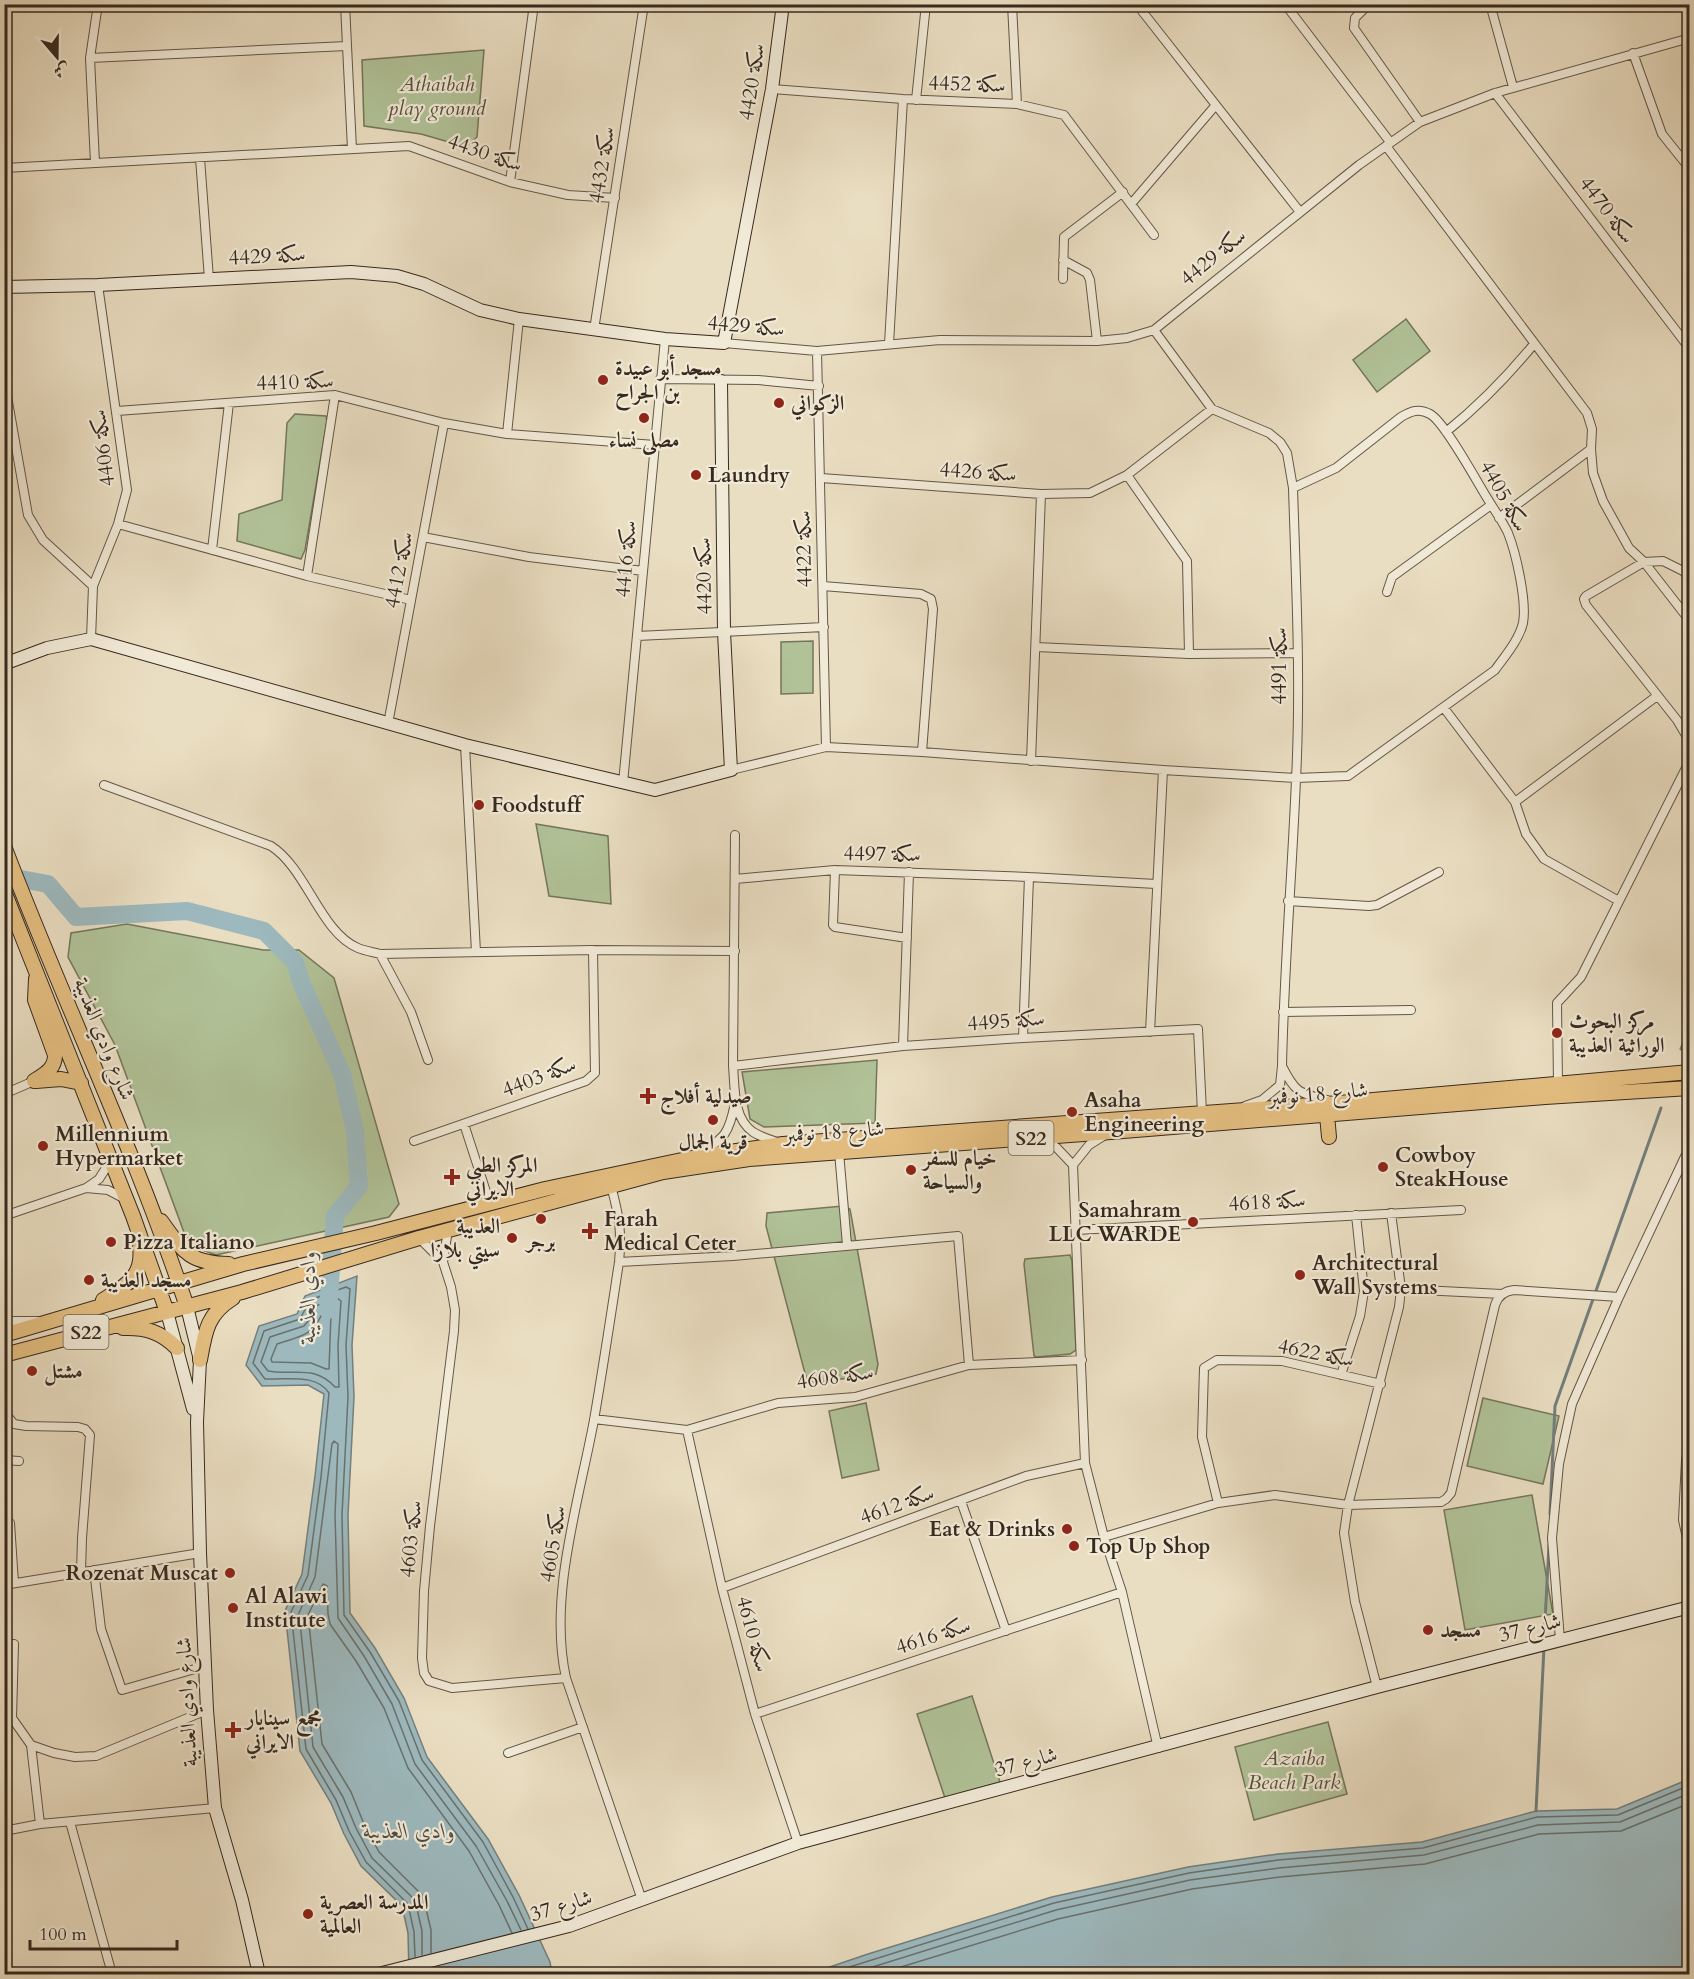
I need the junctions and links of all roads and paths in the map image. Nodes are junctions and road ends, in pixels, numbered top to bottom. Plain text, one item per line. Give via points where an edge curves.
1 (98, 4) edge
2 (345, 4) edge
3 (534, 4) edge
4 (644, 4) edge
5 (783, 4) edge
6 (926, 4) edge
7 (1012, 4) edge
8 (1142, 4) edge
9 (1286, 4) edge
10 (1369, 4) edge
11 (1490, 4) edge
12 (1689, 38) edge
13 (347, 46) junction
14 (1633, 53) junction
15 (90, 58) junction
16 (1513, 87) junction
17 (772, 89) junction
18 (1495, 93) junction
19 (903, 99) junction
20 (916, 100) junction
21 (1017, 104) junction
22 (1215, 106) junction
23 (1420, 122) junction
24 (1388, 144) junction
25 (352, 149) junction
26 (200, 158) junction
27 (95, 163) junction
28 (1688, 166) edge
29 (4, 168) edge
30 (510, 182) junction
31 (1123, 192) junction
32 (615, 198) junction
33 (1131, 204) junction
34 (1300, 212) junction
35 (1154, 235) dead end
36 (1063, 260) junction
37 (209, 279) junction
38 (1063, 279) dead end
39 (98, 285) junction
40 (4, 286) edge
41 (519, 319) junction
42 (594, 330) junction
43 (1154, 330) junction
44 (665, 339) junction
45 (1097, 341) junction
46 (724, 343) junction
47 (889, 344) junction
48 (1534, 344) junction
49 (1689, 349) edge
50 (818, 351) junction
51 (660, 379) junction
52 (4, 380) edge
53 (721, 381) junction
54 (819, 386) junction
55 (335, 395) junction
56 (229, 403) junction
57 (1212, 409) junction
58 (117, 411) junction
59 (444, 423) junction
60 (1446, 432) junction
61 (507, 434) junction
62 (655, 445) junction
63 (1591, 449) junction
64 (1128, 475) junction
65 (821, 478) junction
66 (1293, 488) junction
67 (1041, 494) junction
68 (1491, 505) junction
69 (1499, 518) junction
70 (118, 524) junction
71 (423, 537) junction
72 (212, 550) junction
73 (1644, 562) junction
74 (643, 572) junction
75 (307, 576) junction
76 (1689, 578) edge
77 (93, 586) junction
78 (823, 586) junction
79 (1387, 592) dead end
80 (411, 600) junction
81 (1689, 621) edge
82 (824, 627) junction
83 (724, 632) junction
84 (637, 636) junction
85 (91, 639) junction
86 (1036, 647) junction
87 (1298, 653) junction
88 (1189, 654) junction
89 (4, 664) edge
90 (1657, 696) junction
91 (1444, 708) junction
92 (388, 724) junction
93 (1689, 742) edge
94 (465, 745) junction
95 (826, 747) junction
96 (922, 752) junction
97 (1031, 760) junction
98 (1689, 760) edge
99 (731, 770) junction
100 (1163, 770) junction
101 (1296, 778) junction
102 (623, 783) junction
103 (104, 785) dead end
104 (1515, 802) junction
105 (735, 835) dead end
106 (4, 846) edge
107 (835, 870) junction
108 (909, 872) junction
109 (1439, 872) dead end
110 (1029, 877) junction
111 (735, 879) junction
112 (1156, 884) junction
113 (4, 891) edge
114 (1288, 901) junction
115 (1620, 901) junction
116 (906, 938) junction
117 (593, 950) junction
118 (735, 951) junction
119 (476, 952) junction
120 (381, 954) junction
121 (37, 974) junction
122 (1410, 1010) dead end
123 (1283, 1012) junction
124 (1150, 1032) junction
125 (1023, 1038) junction
126 (903, 1046) junction
127 (428, 1060) dead end
128 (733, 1066) junction
129 (1282, 1066) junction
130 (1686, 1071) edge
131 (34, 1081) junction
132 (81, 1083) junction
133 (1558, 1084) junction
134 (1689, 1088) edge
135 (4, 1094) edge
136 (736, 1100) junction
137 (1339, 1103) junction
138 (1229, 1112) junction
139 (1202, 1113) junction
140 (1327, 1115) junction
141 (464, 1124) junction
142 (1111, 1132) junction
143 (1033, 1137) junction
144 (1329, 1137) dead end
145 (414, 1141) dead end
146 (783, 1144) junction
147 (1689, 1146) edge
148 (838, 1152) junction
149 (696, 1156) junction
150 (111, 1160) junction
151 (1073, 1165) junction
152 (611, 1186) junction
153 (86, 1188) junction
154 (126, 1200) junction
155 (490, 1204) junction
156 (153, 1210) junction
157 (1461, 1210) dead end
158 (1391, 1213) junction
159 (1356, 1215) junction
160 (4, 1216) edge
161 (133, 1216) junction
162 (448, 1230) junction
163 (1076, 1230) junction
164 (419, 1238) junction
165 (848, 1245) junction
166 (443, 1262) junction
167 (619, 1262) junction
168 (243, 1264) junction
169 (179, 1283) junction
170 (160, 1288) junction
171 (1401, 1289) junction
172 (242, 1292) junction
173 (1502, 1294) junction
174 (1619, 1297) junction
175 (187, 1307) junction
176 (89, 1309) junction
177 (167, 1312) junction
178 (51, 1320) junction
179 (4, 1321) edge
180 (97, 1329) junction
181 (4, 1335) edge
182 (177, 1348) junction
183 (4, 1355) edge
184 (200, 1360) junction
185 (1082, 1360) junction
186 (969, 1365) junction
187 (1341, 1375) junction
188 (1381, 1384) junction
189 (4, 1412) edge
190 (594, 1419) junction
191 (197, 1422) junction
192 (687, 1430) junction
193 (1689, 1444) edge
194 (4, 1460) edge
195 (19, 1461) dead end
196 (1085, 1463) junction
197 (961, 1501) junction
198 (1218, 1503) junction
199 (1348, 1505) junction
200 (10, 1523) dead end
201 (1104, 1537) junction
202 (1689, 1552) edge
203 (200, 1553) junction
204 (94, 1570) junction
205 (81, 1572) junction
206 (14, 1583) junction
207 (4, 1585) edge
208 (722, 1588) junction
209 (1122, 1592) junction
210 (1689, 1607) edge
211 (1006, 1631) junction
212 (1560, 1640) junction
213 (14, 1644) dead end
214 (205, 1666) junction
215 (566, 1678) junction
216 (1377, 1687) junction
217 (207, 1710) junction
218 (4, 1711) edge
219 (755, 1714) junction
220 (12, 1718) junction
221 (583, 1727) junction
222 (31, 1745) junction
223 (1158, 1748) junction
224 (508, 1754) dead end
225 (215, 1808) junction
226 (70, 1822) junction
227 (40, 1824) junction
228 (4, 1831) edge
229 (798, 1843) junction
230 (642, 1900) junction
231 (112, 1974) edge
232 (259, 1974) edge
233 (378, 1974) edge

1 - 15 street
2 - 13 street
3 - 30 street
4 - 32 street, سكة 4432
5 - 17 street, سكة 4420
6 - 20 street
7 - 21 street
8 - 22 street via 1142,11
9 - 24 street
10 - 23 street via 1355,18 1354,28
11 - 16 street
12 - 14 street, سكة 4429
13 - 15 street
13 - 25 street
14 - 16 street, سكة 4429
14 - 28 street via 1662,134
15 - 27 street
16 - 18 street, سكة 4429
17 - 19 street, سكة 4452
17 - 46 street, سكة 4420
18 - 23 street, سكة 4429
18 - 49 street, سكة 4470
19 - 20 street, سكة 4452
19 - 47 street
20 - 21 street, سكة 4452
21 - 31 street, سكة 4452 via 1064,115
22 - 33 street
22 - 34 street
23 - 24 street, سكة 4429
24 - 34 street, سكة 4429
24 - 48 street
25 - 26 street, سكة 4430
25 - 30 street, سكة 4430 via 409,146
26 - 27 street, سكة 4430
26 - 37 street
27 - 29 street, سكة 4430
30 - 32 street, سكة 4430 via 568,195
31 - 33 street, سكة 4452
31 - 36 street via 1064,237
32 - 42 street, سكة 4432
33 - 35 street, سكة 4452
34 - 43 street, سكة 4429
36 - 38 street
36 - 45 street via 1087,273 1090,280
37 - 39 street, سكة 4429
37 - 41 street, سكة 4429 via 380,273 424,284 480,310
39 - 40 street, سكة 4429
39 - 58 street, سكة 4406
41 - 42 street, سكة 4429
41 - 61 street
42 - 44 street, سكة 4429
43 - 45 street, سكة 4429
43 - 57 street
44 - 46 street, سكة 4429
44 - 51 street, سكة 4416
45 - 47 street, سكة 4429 via 940,340
46 - 50 street, سكة 4429
47 - 50 street, سكة 4429
48 - 60 street via 1491,394
48 - 63 street via 1587,413 1592,429
50 - 54 street, سكة 4422
51 - 53 street
51 - 62 street, سكة 4416
52 - 77 street via 28,515 43,540
53 - 54 street
53 - 83 street, سكة 4420
54 - 65 street, سكة 4422
55 - 56 street, سكة 4410
55 - 59 street, سكة 4410
55 - 75 street
56 - 58 street, سكة 4410
56 - 72 street
57 - 64 street, سكة 4426
57 - 66 street, سكة 4491 via 1269,433 1280,442 1287,453
58 - 70 street, سكة 4406 via 128,490
59 - 61 street, سكة 4410
59 - 71 street, سكة 4412
60 - 66 street, سكة 4405 via 1433,415 1412,410 1336,468
60 - 68 street, سكة 4405
61 - 62 street, سكة 4410
62 - 74 street, سكة 4416
63 - 69 street
63 - 73 street via 1593,473 1603,501 1629,548
64 - 67 street, سكة 4426 via 1090,494
64 - 88 street via 1188,561
65 - 67 street, سكة 4426
65 - 78 street, سكة 4422
66 - 87 street, سكة 4491
67 - 86 street
68 - 69 street, سكة 4405
68 - 79 street via 1392,577
69 - 91 street, سكة 4405 via 1517,560 1523,623 1512,648 1495,670
70 - 72 street
70 - 77 street, سكة 4406
71 - 74 street via 529,557
71 - 80 street, سكة 4412
72 - 75 street
73 - 76 street via 1663,561
73 - 81 street
73 - 90 street via 1584,599
74 - 84 street, سكة 4416
75 - 80 street
77 - 85 street, سكة 4406
78 - 82 street, سكة 4422
78 - 96 street via 921,594 931,599
80 - 92 street, سكة 4412
82 - 83 street
82 - 95 street, سكة 4422
83 - 84 street
83 - 99 street, سكة 4420
84 - 102 street, سكة 4416
85 - 89 street via 47,648
85 - 92 street
86 - 88 street
86 - 97 street
87 - 88 street
87 - 101 street, سكة 4491
90 - 93 street
90 - 104 street
91 - 101 street, سكة 4405 via 1348,777
91 - 104 street
92 - 94 street
94 - 102 street
94 - 119 street
95 - 96 street, سكة 4405
95 - 99 street, سكة 4405
96 - 97 street, سكة 4405
97 - 100 street, سكة 4405
98 - 115 street
99 - 102 street via 656,789
100 - 101 street, سكة 4405
100 - 112 street
101 - 114 street, سكة 4491
103 - 120 street via 271,846 298,874 342,938 357,948
104 - 115 street via 1526,834 1544,859
105 - 111 street
106 - 156 main road, شارع وادي العذيبة
107 - 108 street, سكة 4497
107 - 111 street, سكة 4497
107 - 116 street via 835,927
108 - 110 street, سكة 4497
108 - 116 street
109 - 114 street via 1377,905
110 - 112 street, سكة 4497
110 - 125 street
111 - 118 street
112 - 124 street
113 - 121 main road, شارع وادي العذيبة
114 - 123 street, سكة 4491
115 - 133 street via 1581,977 1557,1003
116 - 126 street
117 - 118 street
117 - 119 street
117 - 141 street, سكة 4403 via 595,1073 586,1081
118 - 128 street
119 - 120 street
120 - 127 street via 411,1012
121 - 131 main road via 35,1000 55,1062
121 - 132 main road, شارع وادي العذيبة
122 - 123 street
123 - 129 street, سكة 4491
124 - 125 street, سكة 4495
124 - 139 street, سكة 4495 via 1198,1029
125 - 126 street, سكة 4495
126 - 128 street, سكة 4495
128 - 136 street
129 - 137 street via 1292,1086 1310,1096
129 - 138 street, سكة 4491 via 1280,1085 1262,1100
130 - 133 main road, شارع 18 نوفمبر / S22
131 - 132 main road via 61,1079
131 - 135 street
132 - 150 main road, شارع وادي العذيبة
133 - 137 main road, شارع 18 نوفمبر / S22
134 - 140 main road, شارع 18 نوفمبر / S22
136 - 146 street via 743,1124 755,1134
136 - 149 street via 724,1138
137 - 138 main road, شارع 18 نوفمبر / S22
138 - 139 main road, شارع 18 نوفمبر / S22
139 - 146 main road, شارع 18 نوفمبر / S22
140 - 142 main road, شارع 18 نوفمبر / S22
140 - 144 main road
141 - 145 street, سكة 4403
141 - 155 street
142 - 143 main road, شارع 18 نوفمبر / S22
142 - 151 street via 1089,1145
143 - 148 main road, شارع 18 نوفمبر / S22
143 - 151 street via 1056,1147
146 - 149 main road, شارع 18 نوفمبر / S22
147 - 174 street
148 - 152 main road, شارع 18 نوفمبر / S22 via 708,1164
148 - 165 street
149 - 155 main road, شارع 18 نوفمبر / S22
150 - 153 street via 99,1179
150 - 154 main road, شارع وادي العذيبة
151 - 163 street
152 - 162 main road, شارع 18 نوفمبر / S22
152 - 167 street, سكة 4605 via 620,1220
153 - 154 street via 108,1190
153 - 160 street
154 - 161 main road, شارع وادي العذيبة
155 - 168 main road, شارع 18 نوفمبر / S22
156 - 168 main road via 186,1254 215,1264
156 - 169 main road, شارع وادي العذيبة
157 - 158 street, سكة 4618
158 - 159 street, سكة 4618
158 - 171 street
159 - 163 street, سكة 4618
159 - 187 street via 1364,1291
161 - 170 main road, شارع وادي العذيبة
161 - 176 main road via 141,1262 137,1273 120,1290
162 - 164 main road, شارع 18 نوفمبر / S22
162 - 166 street, سكة 4603
163 - 185 street
164 - 166 street, سكة 4603
164 - 172 main road, شارع 18 نوفمبر / S22
165 - 167 street
165 - 186 street via 958,1236
166 - 215 street, سكة 4603 via 455,1310 424,1592 424,1673 429,1681 452,1688
167 - 190 street, سكة 4605
168 - 169 main road, شارع 18 نوفمبر / S22
169 - 170 main road, شارع 18 نوفمبر / S22
169 - 175 main road, شارع وادي العذيبة
170 - 176 main road, شارع 18 نوفمبر / S22
170 - 177 main road, شارع وادي العذيبة
171 - 173 street
171 - 188 street
172 - 175 main road, شارع 18 نوفمبر / S22
172 - 184 main road via 212,1317
173 - 174 street via 1514,1290
173 - 199 street via 1495,1305 1451,1493 1441,1502
174 - 212 street via 1572,1404 1559,1464 1552,1538
175 - 177 main road, شارع 18 نوفمبر / S22
175 - 184 street, شارع وادي العذيبة
176 - 178 main road, شارع 18 نوفمبر / S22
177 - 180 main road, شارع 18 نوفمبر / S22
177 - 182 street, شارع وادي العذيبة
178 - 179 street
178 - 181 main road, شارع 18 نوفمبر / S22
180 - 182 main road via 148,1329 169,1339
180 - 183 main road, شارع 18 نوفمبر / S22
182 - 191 street, شارع وادي العذيبة
184 - 191 street, شارع وادي العذيبة
185 - 186 street, سكة 4608
185 - 196 street
186 - 192 street, سكة 4608 via 855,1397 778,1403
187 - 188 street, سكة 4622
187 - 198 street, سكة 4622 via 1282,1361 1217,1360 1204,1368 1202,1437
188 - 199 street
189 - 205 street via 15,1424 78,1427 90,1435
190 - 192 street, سكة 4608
190 - 215 street, سكة 4605 via 564,1571 560,1643
191 - 203 street, شارع وادي العذيبة
192 - 208 street, سكة 4610
193 - 202 street via 1683,1520
194 - 195 street
196 - 197 street, سكة 4612 via 1026,1476
196 - 201 street
197 - 208 street, سكة 4612
197 - 211 street
198 - 199 street via 1275,1495
198 - 201 street
199 - 216 street via 1344,1533 1355,1602
200 - 206 street
201 - 209 street
203 - 204 street
203 - 214 street, شارع وادي العذيبة
204 - 205 street
204 - 214 street via 101,1629 122,1690
205 - 206 street
206 - 207 street
208 - 219 street, سكة 4610
209 - 211 street, سكة 4616
209 - 223 street
210 - 212 street, شارع 37
211 - 219 street, سكة 4616
212 - 216 street, شارع 37
213 - 220 street
214 - 217 street, شارع وادي العذيبة
215 - 221 street, سكة 4605
216 - 223 street, شارع 37
217 - 222 street via 96,1756 75,1757
217 - 225 street, شارع وادي العذيبة
218 - 220 street
219 - 229 street, سكة 4610
220 - 222 street
221 - 224 street
221 - 230 street, سكة 4605
222 - 227 street
223 - 229 street, شارع 37
225 - 226 street
225 - 232 street, شارع وادي العذيبة
226 - 227 street
226 - 231 street
227 - 228 street
229 - 230 street, شارع 37
230 - 233 street, شارع 37 via 569,1926

